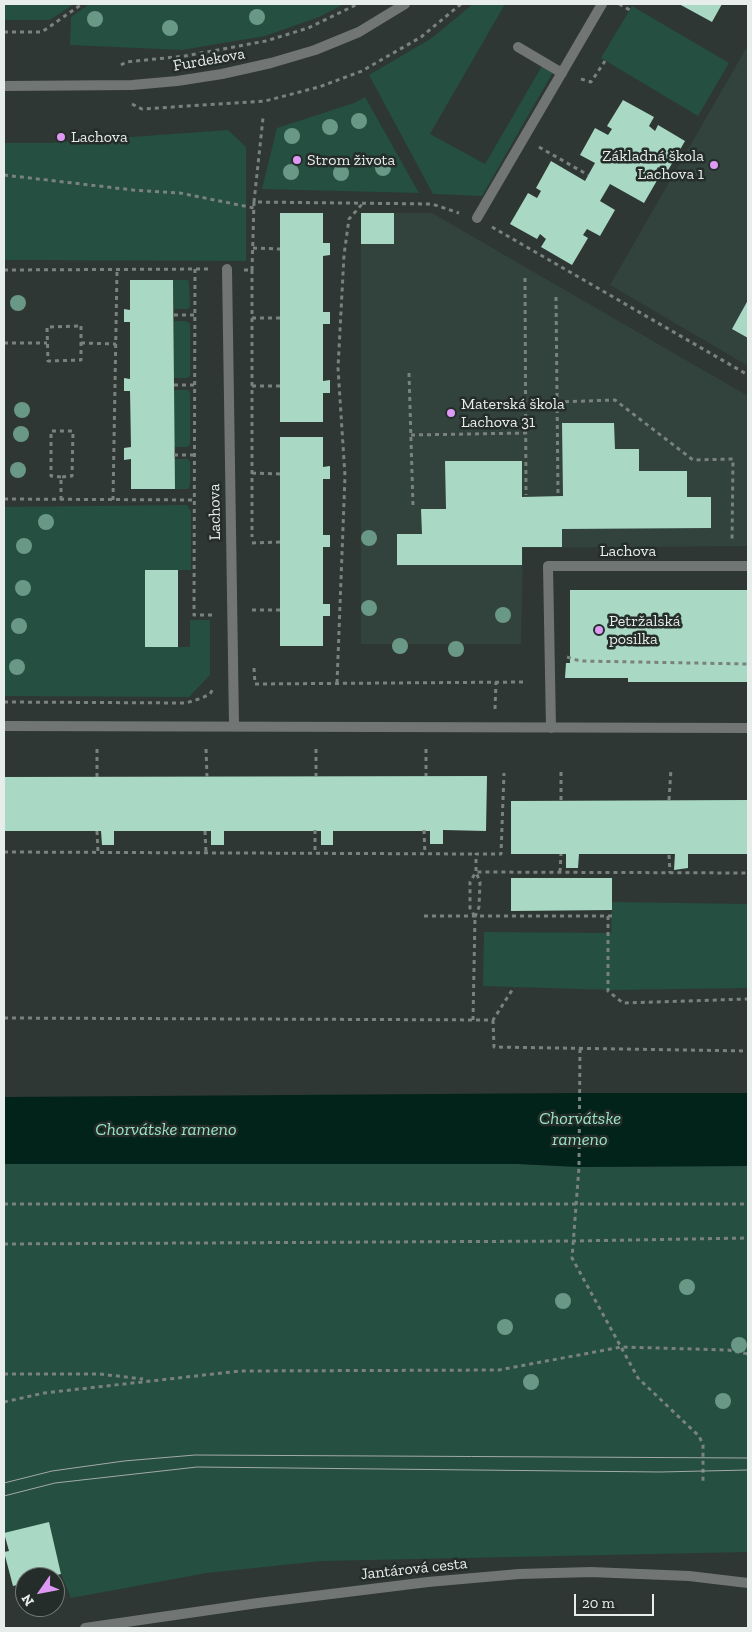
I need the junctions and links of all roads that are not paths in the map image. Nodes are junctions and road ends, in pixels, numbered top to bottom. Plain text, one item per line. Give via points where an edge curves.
1 (405, 4) edge
2 (602, 4) edge
3 (518, 47) dead end
4 (562, 73) junction
5 (4, 86) edge
6 (477, 218) road end
7 (227, 269) road end
8 (748, 566) edge
9 (234, 725) junction
10 (4, 726) edge
11 (552, 728) junction
12 (748, 728) edge
13 (748, 1583) edge
14 (85, 1628) edge

1 - 5 street, Furdekova via 358,32 271,64 177,81 132,85
2 - 4 street
3 - 4 street
4 - 6 street
7 - 9 street, Lachova
8 - 11 street, Lachova via 548,566
9 - 10 street
9 - 11 street
11 - 12 street
13 - 14 street, Jantárová cesta via 689,1576 591,1572 519,1574 428,1582

